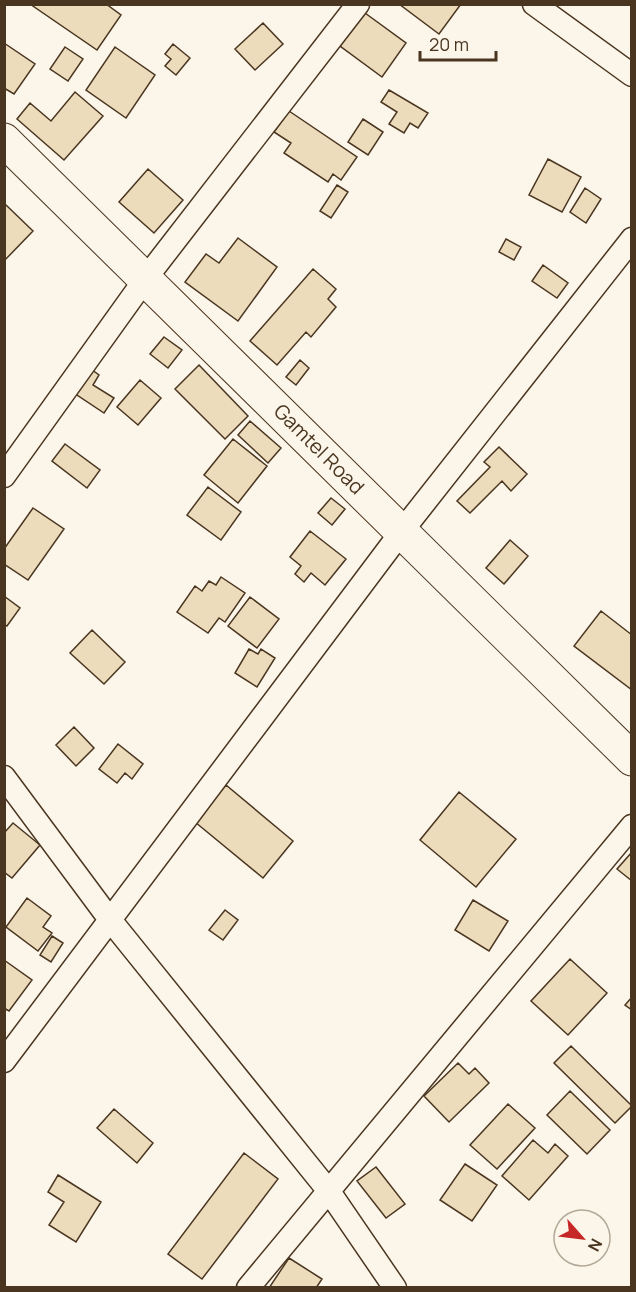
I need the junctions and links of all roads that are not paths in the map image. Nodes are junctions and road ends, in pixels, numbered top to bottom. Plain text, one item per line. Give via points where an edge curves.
1 (358, 4) edge
2 (534, 4) edge
3 (632, 75) edge
4 (4, 140) edge
5 (632, 239) edge
6 (146, 278) junction
7 (4, 476) edge
8 (402, 531) junction
9 (632, 759) edge
10 (4, 777) edge
11 (632, 826) edge
12 (111, 921) junction
13 (4, 1061) edge
14 (328, 1190) junction
15 (248, 1287) edge
16 (395, 1287) edge

1 - 6 street
2 - 3 street
4 - 6 street, Gamtel Road
5 - 8 street
6 - 7 street
6 - 8 street, Gamtel Road
8 - 9 street, Gamtel Road
8 - 12 street
10 - 12 street
11 - 14 street
12 - 13 street
12 - 14 street
14 - 15 street
14 - 16 street

